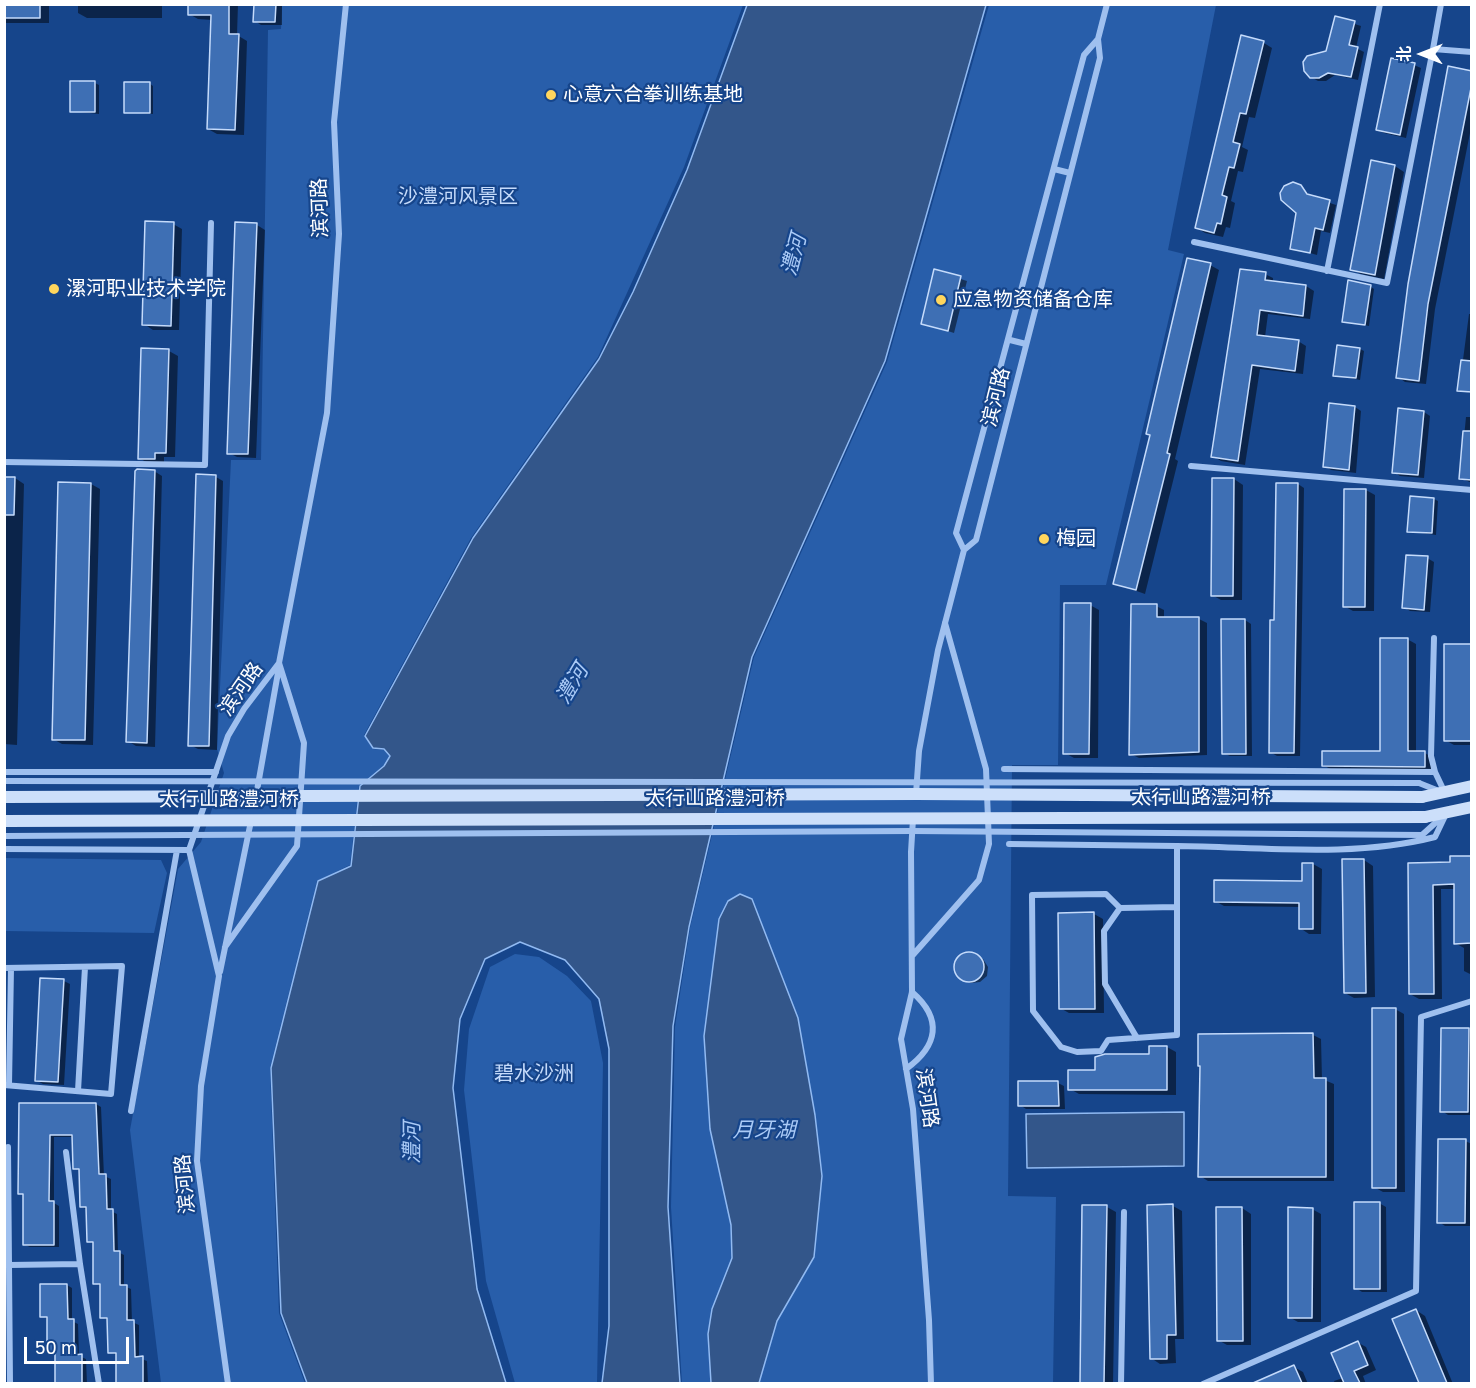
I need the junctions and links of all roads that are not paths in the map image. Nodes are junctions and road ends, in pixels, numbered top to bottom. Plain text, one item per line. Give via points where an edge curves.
1 (346, 4) edge
2 (1107, 4) edge
3 (1380, 4) edge
4 (1441, 4) edge
5 (1098, 39) junction
6 (1433, 49) junction
7 (1472, 52) edge
8 (1054, 169) junction
9 (1070, 173) junction
10 (211, 223) dead end
11 (1194, 242) dead end
12 (1327, 271) junction
13 (1010, 340) junction
14 (1026, 344) junction
15 (4, 462) edge
16 (1191, 466) dead end
17 (1472, 490) edge
18 (964, 550) junction
19 (945, 621) junction
20 (1434, 638) dead end
21 (279, 663) junction
22 (1004, 769) dead end
23 (4, 772) edge
24 (216, 772) junction
25 (1434, 772) junction
26 (214, 780) junction
27 (259, 780) junction
28 (4, 781) edge
29 (1472, 786) edge
30 (916, 788) junction
31 (1445, 794) junction
32 (256, 796) junction
33 (4, 797) edge
34 (1472, 807) edge
35 (1446, 814) junction
36 (252, 819) junction
37 (4, 821) edge
38 (913, 825) junction
39 (249, 834) junction
40 (4, 836) edge
41 (1009, 844) dead end
42 (1178, 846) junction
43 (4, 849) edge
44 (177, 850) junction
45 (189, 850) junction
46 (1177, 907) junction
47 (1120, 908) junction
48 (225, 947) junction
49 (912, 956) junction
50 (85, 967) junction
51 (8, 968) edge
52 (219, 976) junction
53 (912, 992) junction
54 (1472, 1001) edge
55 (1137, 1038) junction
56 (906, 1069) junction
57 (7, 1085) edge
58 (78, 1091) junction
59 (131, 1111) dead end
60 (8, 1147) dead end
61 (66, 1152) dead end
62 (1124, 1212) dead end
63 (80, 1264) junction
64 (9, 1265) junction
65 (10, 1383) edge
66 (99, 1383) edge
67 (228, 1383) edge
68 (931, 1383) edge
69 (1121, 1383) edge
70 (1203, 1383) edge

1 - 21 street, 滨河路 via 334,122 339,234 327,413
2 - 5 street, 滨河路
3 - 12 street
4 - 6 street
5 - 8 street via 1084,55
5 - 9 street, 滨河路 via 1100,58
6 - 7 street
6 - 12 street via 1387,283
8 - 9 street
8 - 13 street
9 - 14 street, 滨河路
10 - 15 street via 205,465
11 - 12 street
13 - 14 street
13 - 18 street via 957,534
14 - 18 street, 滨河路 via 976,540
16 - 17 street
18 - 19 street, 滨河路
19 - 30 street, 滨河路
19 - 49 street via 986,769 988,844 979,880
20 - 25 street
21 - 24 street, 滨河路 via 228,736
21 - 27 street
21 - 48 street via 304,743 297,846
22 - 25 street
23 - 24 street
24 - 26 street, 滨河路
25 - 31 street
26 - 27 street, 太行山路澧河桥, bridge
26 - 28 street, 太行山路澧河桥, bridge
26 - 45 street, 滨河路
27 - 30 street, 太行山路澧河桥, bridge
27 - 32 street
29 - 31 main road, 太行山路澧河桥
30 - 31 main road, 太行山路澧河桥, bridge via 1422,797
30 - 31 street, 太行山路澧河桥, bridge via 1419,783
30 - 32 main road, 太行山路澧河桥, bridge
31 - 35 main road
32 - 33 main road, 太行山路澧河桥, bridge
34 - 35 main road, 太行山路澧河桥
35 - 38 main road, 太行山路澧河桥, bridge via 1425,818
35 - 38 street, 太行山路澧河桥, bridge via 1422,834
35 - 42 street via 1435,837 1402,845
36 - 37 main road, 太行山路澧河桥, bridge
36 - 38 main road, 太行山路澧河桥, bridge
36 - 39 street
38 - 39 street, 太行山路澧河桥, bridge
38 - 49 street, 滨河路
39 - 40 street, 太行山路澧河桥, bridge
39 - 48 street
41 - 42 street
42 - 46 street
43 - 44 street
44 - 45 street
44 - 59 street
45 - 52 street, 滨河路
46 - 47 street
46 - 55 street via 1177,1035
47 - 55 street via 1104,931 1105,984
47 - 55 street via 1106,894 1032,895 1033,1011 1061,1047 1077,1052 1101,1051 1108,1040
48 - 52 street
49 - 53 street, 滨河路
50 - 51 street
50 - 58 street
50 - 58 street via 122,966 111,1094
51 - 57 street
52 - 67 street, 滨河路 via 201,1086 196,1161
53 - 56 street, 滨河路 via 901,1039
53 - 56 street via 927,1005 933,1039 923,1057
54 - 70 street via 1421,1017 1416,1291
56 - 68 street, 滨河路 via 913,1109
57 - 58 street
60 - 64 street
61 - 63 street
62 - 69 street
63 - 64 street
63 - 66 street
64 - 65 street

